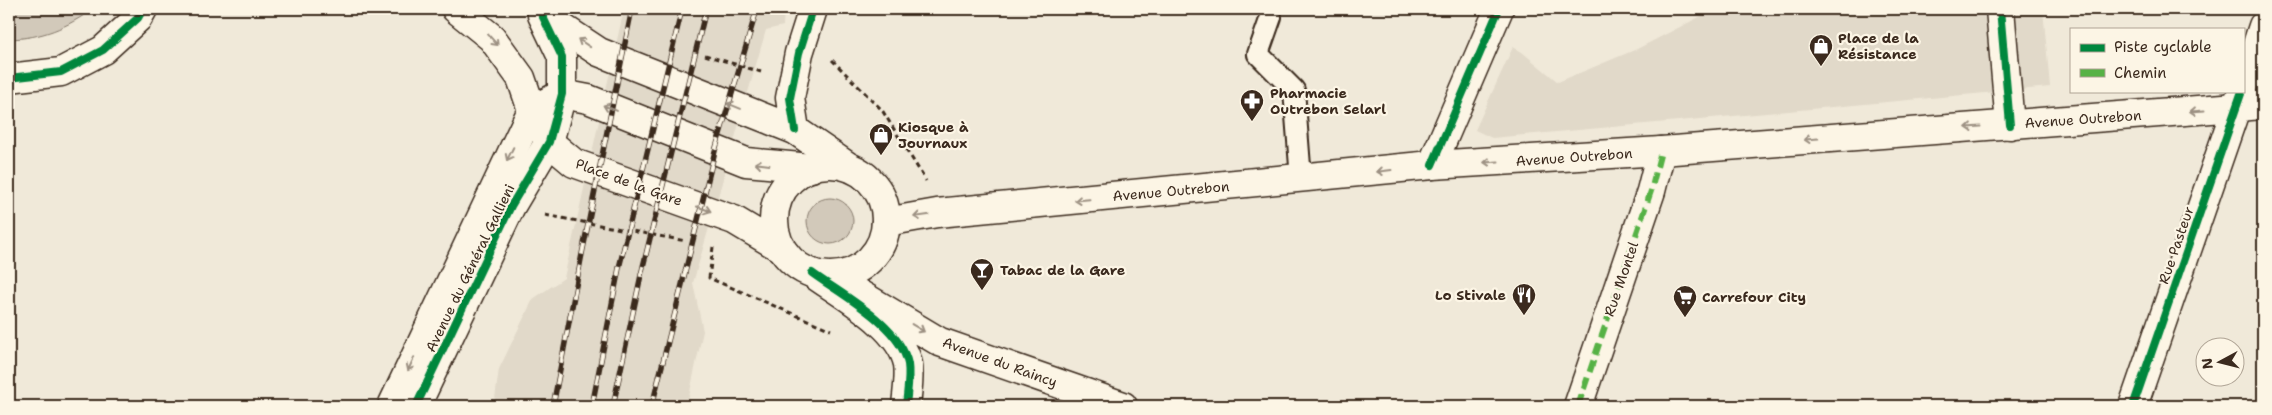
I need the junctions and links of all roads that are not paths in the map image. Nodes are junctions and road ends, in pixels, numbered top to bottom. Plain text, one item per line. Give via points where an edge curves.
1 (142, 9) edge
2 (456, 9) edge
3 (813, 9) edge
4 (1499, 9) edge
5 (2000, 9) edge
6 (541, 11) edge
7 (1271, 17) dead end
8 (2263, 26) edge
9 (9, 78) edge
10 (2244, 86) edge
11 (562, 94) junction
12 (2241, 95) edge
13 (2263, 105) edge
14 (532, 110) junction
15 (2010, 124) junction
16 (795, 130) junction
17 (549, 142) junction
18 (1661, 151) junction
19 (1432, 165) junction
20 (849, 167) junction
21 (811, 168) junction
22 (1301, 179) junction
23 (886, 222) junction
24 (781, 248) junction
25 (821, 275) junction
26 (392, 406) edge
27 (416, 406) edge
28 (906, 406) edge
29 (1123, 406) edge
30 (1578, 406) edge
31 (2133, 406) edge

1 - 9 main road via 138,18 103,50 61,72
2 -> 14 main road, Place de la Gare via 492,38 521,78
3 - 16 main road via 799,53 790,98
4 - 19 main road
5 - 15 main road
6 - 11 main road, Avenue du Général Gallieni via 562,57
16 -> 6 main road via 598,52
7 - 22 lane via 1258,54 1294,90
8 - 10 main road, Rue Pasteur
11 - 14 main road
11 - 17 main road, Avenue du Général Gallieni
21 -> 11 main road via 746,162 588,99
12 - 13 main road, Avenue Outrebon
12 -> 15 main road, Avenue Outrebon
12 - 31 main road, Rue Pasteur
14 - 17 main road, Place de la Gare
14 -> 26 main road, Avenue du Général Gallieni
15 -> 18 main road, Avenue Outrebon
16 - 20 main road
17 -> 24 main road, Place de la Gare via 574,163 734,220
17 - 27 main road, Avenue du Général Gallieni via 511,206
18 -> 19 main road, Avenue Outrebon
18 - 30 main road, Rue Montel via 1651,191
19 -> 22 main road, Avenue Outrebon
20 - 21 main road via 823,165
20 - 23 main road via 865,176 877,190
21 - 24 main road via 794,178 782,192 775,220
22 -> 23 main road, Avenue Outrebon via 937,213
23 - 25 main road via 883,239 863,266 848,274
24 - 25 main road, Place de la Gare via 789,259
25 - 28 main road via 881,323 897,340 908,363
25 -> 29 main road, Avenue du Raincy via 940,342

